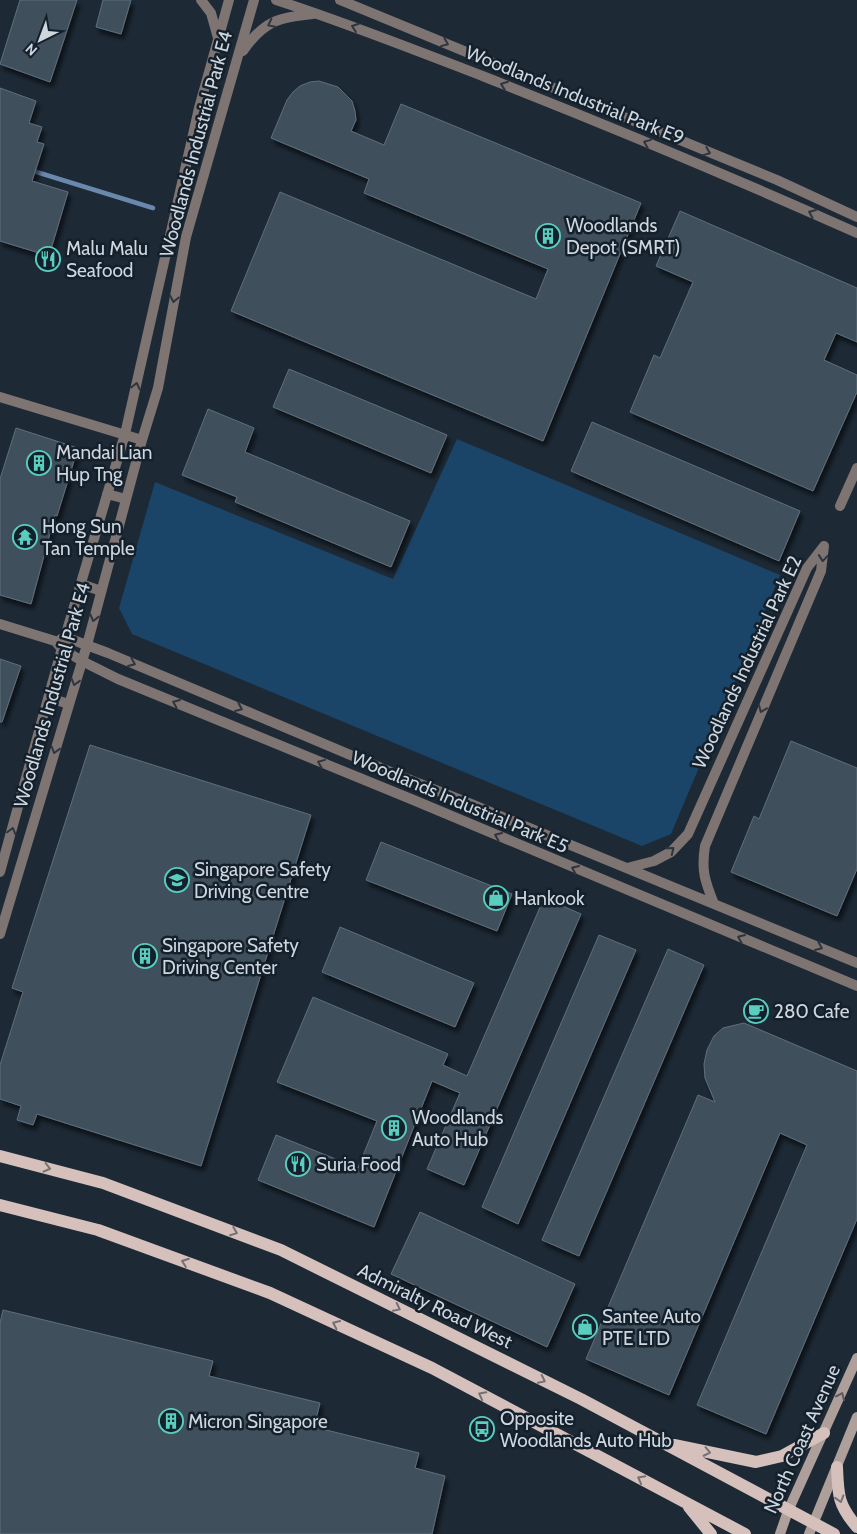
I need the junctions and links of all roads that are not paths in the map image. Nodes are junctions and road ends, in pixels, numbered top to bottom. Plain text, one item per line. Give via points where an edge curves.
1 (201, 0) edge
2 (229, 0) edge
3 (254, 0) edge
4 (276, 0) edge
5 (340, 0) edge
6 (318, 14) junction
7 (219, 38) junction
8 (476, 56) junction
9 (237, 58) junction
10 (469, 71) junction
11 (857, 217) edge
12 (857, 233) edge
13 (0, 397) edge
14 (125, 434) junction
15 (142, 440) junction
16 (857, 468) edge
17 (107, 494) junction
18 (126, 500) junction
19 (840, 506) dead end
20 (81, 584) junction
21 (101, 591) junction
22 (0, 624) edge
23 (66, 637) junction
24 (58, 645) junction
25 (87, 645) junction
26 (82, 661) junction
27 (48, 698) junction
28 (69, 704) junction
29 (21, 797) junction
30 (39, 802) junction
31 (1, 868) edge
32 (627, 868) junction
33 (18, 869) junction
34 (714, 904) junction
35 (0, 934) edge
36 (857, 963) edge
37 (857, 986) edge
38 (0, 1156) edge
39 (0, 1205) edge
40 (857, 1358) edge
41 (857, 1417) edge
42 (824, 1433) junction
43 (659, 1442) junction
44 (837, 1467) junction
45 (684, 1502) junction
46 (788, 1511) junction
47 (857, 1527) edge
48 (811, 1529) edge
49 (711, 1534) edge
50 (745, 1534) edge
51 (780, 1534) edge
52 (834, 1534) edge

1 - 7 street via 211,13
2 - 7 street, Woodlands Industrial Park E4
3 - 9 street, Woodlands Industrial Park E4
4 - 6 street, Woodlands Industrial Park E9
5 -> 8 street, Woodlands Industrial Park E9
6 -> 9 street via 284,18 268,24 254,35
10 -> 6 street, Woodlands Industrial Park E9
14 -> 7 street, Woodlands Industrial Park E4 via 199,108
8 - 10 street
8 -> 11 street, Woodlands Industrial Park E9 via 776,180
9 -> 15 street, Woodlands Industrial Park E4 via 186,237 158,388
12 -> 10 street, Woodlands Industrial Park E9 via 759,189
13 - 14 street
14 - 15 street
14 - 17 street, Woodlands Industrial Park E4
15 - 18 street, Woodlands Industrial Park E4
16 - 19 street
17 - 18 street
17 - 20 street, Woodlands Industrial Park E4
18 - 21 street, Woodlands Industrial Park E4
20 - 21 street
20 - 23 street, Woodlands Industrial Park E4
21 -> 25 street, Woodlands Industrial Park E4
22 - 24 street, Woodlands Industrial Park E5
23 - 24 street, Woodlands Industrial Park E4
23 - 25 street, Woodlands Industrial Park E5
24 - 26 street, Woodlands Industrial Park E5
24 - 27 street, Woodlands Industrial Park E4
25 - 26 street, Woodlands Industrial Park E4
25 -> 32 street, Woodlands Industrial Park E5
26 -> 28 street, Woodlands Industrial Park E4
37 -> 26 street, Woodlands Industrial Park E5 via 118,679
27 - 28 street
27 - 29 street, Woodlands Industrial Park E4
28 -> 30 street, Woodlands Industrial Park E4
29 - 30 street
31 -> 29 street, Woodlands Industrial Park E4
30 - 33 street, Woodlands Industrial Park E4
31 - 33 street
32 - 34 street, Woodlands Industrial Park E5
32 -> 34 street, Woodlands Industrial Park E2 via 654,861 671,852 688,834 806,568 824,546 821,571 705,846 702,864
33 - 35 street, Woodlands Industrial Park E4
34 -> 36 street, Woodlands Industrial Park E5
38 -> 43 main road, Admiralty Road West via 103,1183 282,1250 581,1399
45 -> 39 main road via 432,1368 270,1293 98,1230
42 -> 40 main road, North Coast Avenue
41 - 44 main road
43 -> 42 main road via 756,1462 782,1456
42 - 46 main road, North Coast Avenue
43 - 46 main road, Admiralty Road West
44 -> 47 main road via 838,1490 844,1512
44 - 48 main road
45 - 49 main road
45 - 50 main road
46 - 48 main road, Admiralty Road West
46 - 51 main road, North Coast Avenue
48 - 52 main road, Admiralty Road West

